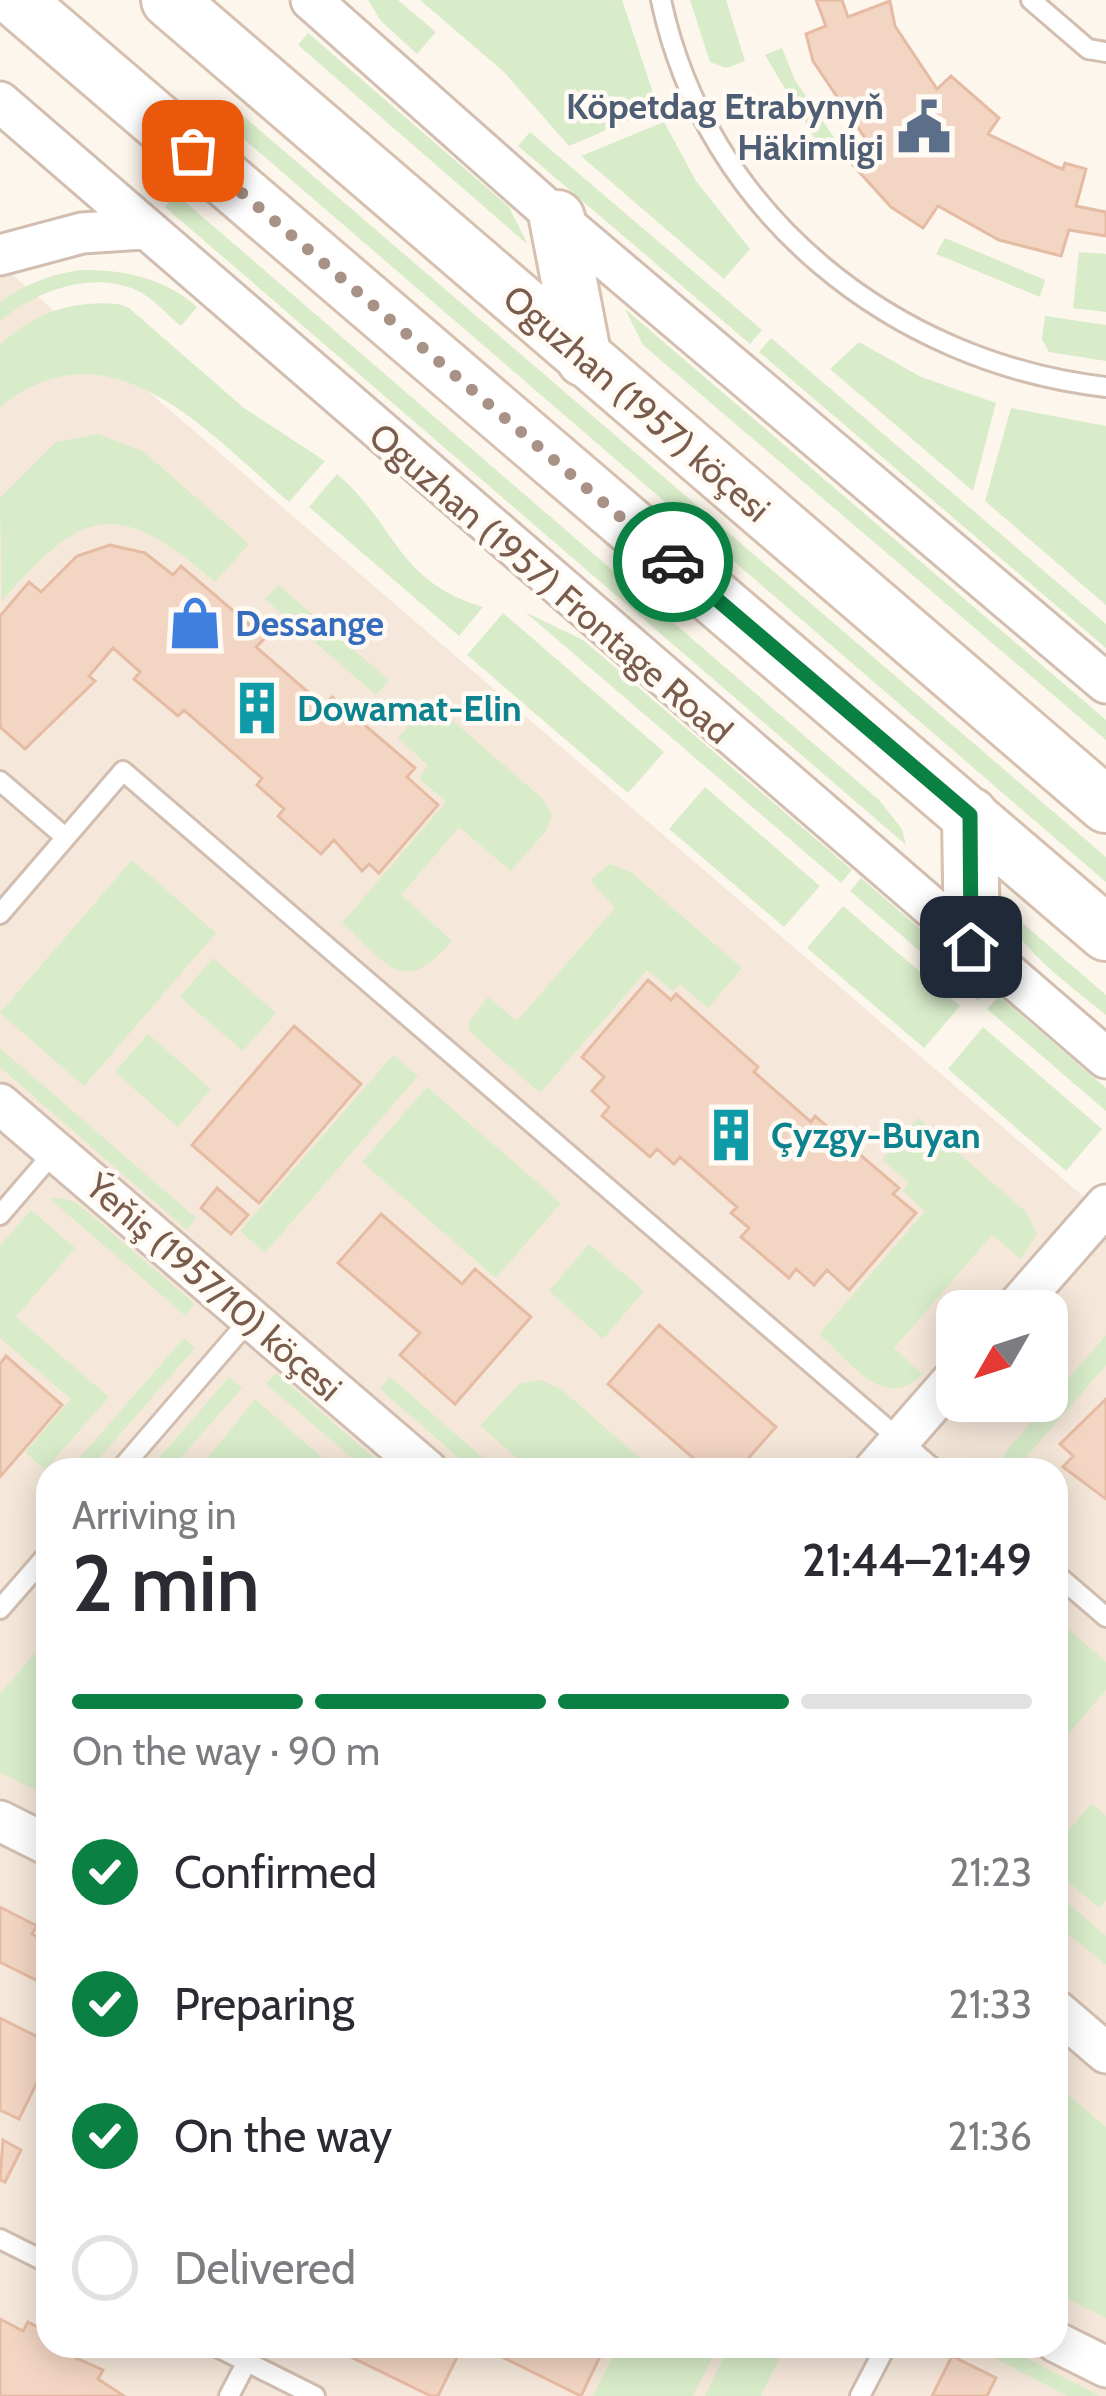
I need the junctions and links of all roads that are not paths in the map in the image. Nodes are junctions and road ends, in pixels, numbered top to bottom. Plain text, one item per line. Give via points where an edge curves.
1 (16, 0) edge
2 (169, 0) edge
3 (310, 0) edge
4 (661, 0) edge
5 (1030, 0) edge
6 (338, 15) edge
7 (1106, 52) edge
8 (0, 102) edge
9 (557, 218) junction
10 (143, 229) junction
11 (0, 255) edge
12 (584, 358) junction
13 (1106, 387) edge
14 (1106, 682) edge
15 (0, 781) edge
16 (1106, 805) edge
17 (970, 815) junction
18 (65, 838) junction
19 (0, 914) edge
20 (1106, 933) edge
21 (971, 947) junction
22 (1106, 1058) edge
23 (0, 1104) edge
24 (55, 1151) junction
25 (0, 1215) edge
26 (1100, 1225) edge
27 (1034, 1290) edge
28 (250, 1318) junction
29 (936, 1399) edge
30 (900, 1440) junction
31 (130, 1458) edge
32 (413, 1458) edge
33 (884, 1458) edge
34 (921, 1458) edge
35 (36, 1567) edge
36 (1068, 1584) edge
37 (0, 1610) edge
38 (1106, 1617) edge
39 (0, 1822) edge
40 (36, 1839) edge
41 (1068, 2020) edge
42 (1106, 2053) edge
43 (0, 2239) edge
44 (36, 2257) edge
45 (1068, 2348) edge
46 (248, 2358) edge
47 (256, 2358) edge
48 (880, 2358) edge
49 (1106, 2367) edge
50 (229, 2396) edge
51 (315, 2396) edge
52 (860, 2396) edge

1 - 17 main road
2 - 12 main road, Oguzhan (1957) köçesi
3 - 6 street
4 - 13 lane via 704,121 733,169 802,249 942,346
5 - 7 lane via 1088,50
6 - 9 street
8 - 10 street, Oguzhan (1957) Frontage Road
9 - 12 main road
9 - 14 street
10 - 11 street via 50,239
10 - 21 street, Oguzhan (1957) Frontage Road
12 - 16 main road, Oguzhan (1957) köçesi
15 - 18 lane
17 - 20 main road
17 - 21 main road
18 - 19 lane
18 - 30 lane via 123,771
21 - 22 street, Oguzhan (1957) Frontage Road
23 - 24 street, Ýeňiş (1957/10) köçesi
24 - 25 lane
24 - 28 street, Ýeňiş (1957/10) köçesi
26 - 27 street
28 - 31 lane
28 - 32 street, Ýeňiş (1957/10) köçesi
29 - 30 street
30 - 33 street
30 - 34 lane
35 - 37 lane
36 - 38 lane
39 - 40 street
41 - 42 street
43 - 44 lane
45 - 49 street
46 - 50 lane
47 - 51 lane
48 - 52 lane

